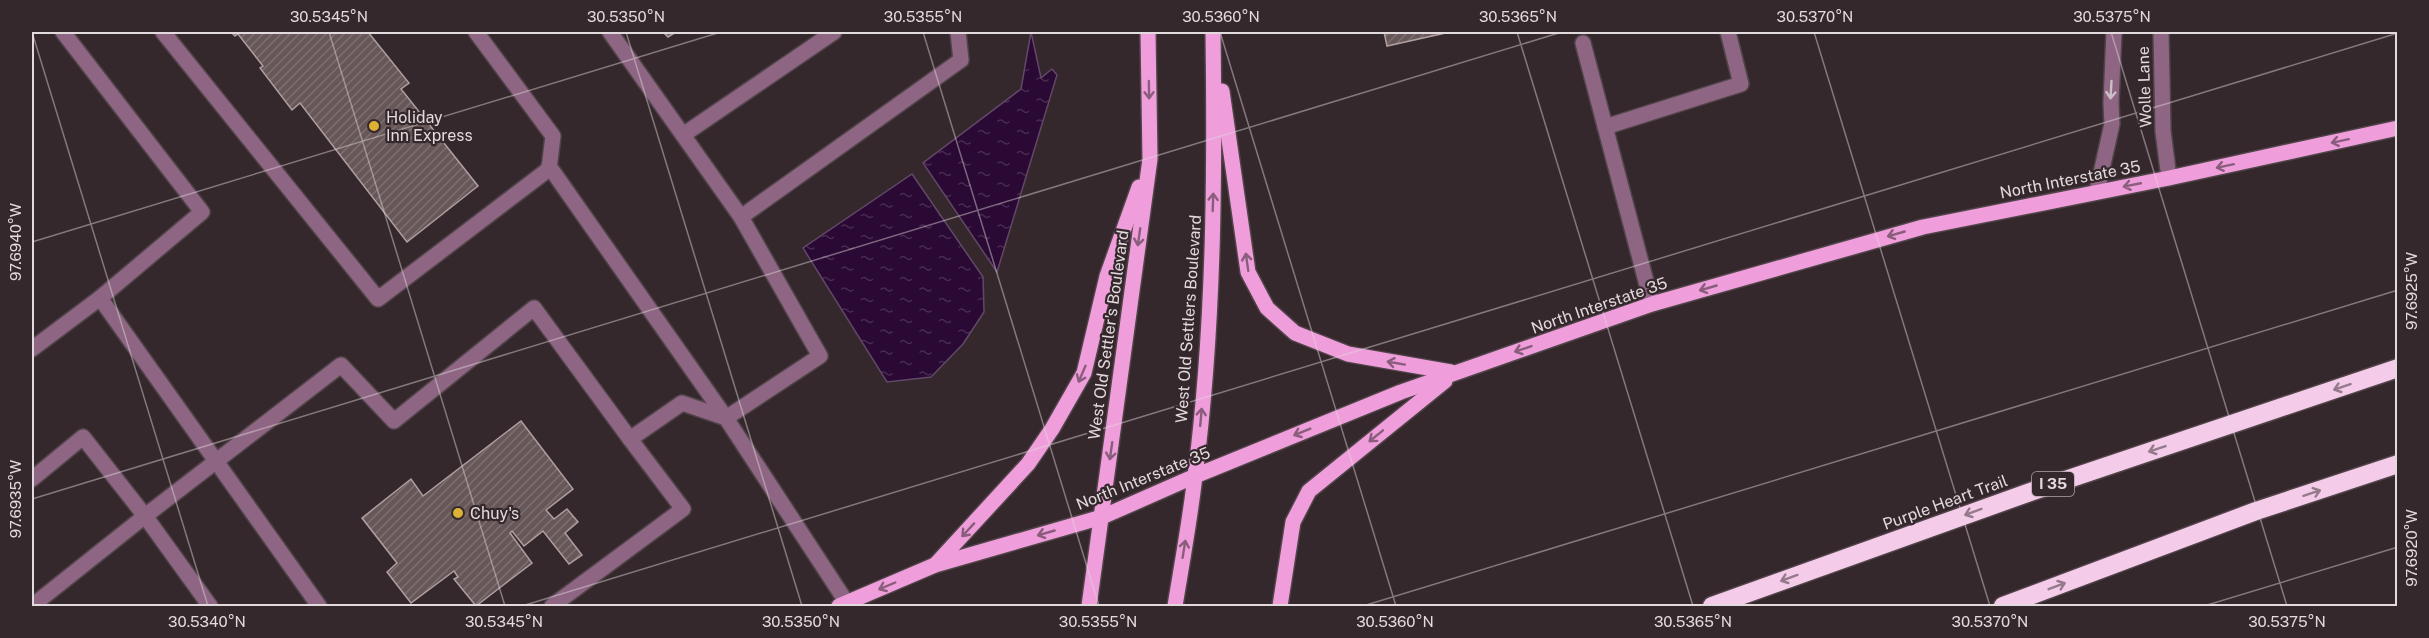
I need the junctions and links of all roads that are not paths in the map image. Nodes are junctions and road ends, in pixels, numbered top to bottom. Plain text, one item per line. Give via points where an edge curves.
1 (63, 32) edge
2 (163, 32) edge
3 (476, 32) edge
4 (610, 32) edge
5 (834, 32) edge
6 (958, 32) edge
7 (1148, 32) edge
8 (1213, 32) edge
9 (1728, 32) edge
10 (2114, 32) edge
11 (2161, 32) edge
12 (1582, 43) dead end
13 (1605, 127) junction
14 (2397, 128) edge
15 (683, 135) junction
16 (1150, 159) junction
17 (549, 166) junction
18 (2169, 178) junction
19 (2097, 191) junction
20 (741, 217) junction
21 (100, 298) junction
22 (1652, 304) junction
23 (32, 349) edge
24 (2397, 368) edge
25 (1454, 373) junction
26 (726, 418) junction
27 (630, 439) junction
28 (216, 462) junction
29 (2397, 464) edge
30 (1196, 476) junction
31 (32, 479) edge
32 (145, 516) junction
33 (1102, 517) junction
34 (935, 565) junction
35 (843, 605) edge
36 (32, 606) edge
37 (210, 606) edge
38 (319, 606) edge
39 (552, 606) edge
40 (1089, 606) edge
41 (1175, 606) edge
42 (1280, 606) edge
43 (1712, 606) edge
44 (2002, 606) edge

1 - 21 street via 202,212
2 - 17 street via 378,299
3 - 17 street via 553,136
4 - 15 street
5 - 15 street
6 - 20 street via 961,60
7 -> 16 main road
25 -> 8 main road via 1348,354 1295,333 1267,308 1248,272
30 -> 8 main road, West Old Settlers Boulevard via 1210,309 1215,156
9 - 13 street via 1741,84
10 -> 19 street via 2112,124
11 - 18 street, Wolle Lane via 2163,131
12 - 13 street
13 - 22 street
14 -> 18 main road, North Interstate 35
15 - 20 street
16 -> 33 main road, West Old Settler's Boulevard
16 -> 34 main road via 1107,276 1084,373 1028,464
17 - 26 street
18 -> 19 main road, North Interstate 35
19 -> 22 main road, North Interstate 35 via 1923,227
20 - 26 street via 820,356
21 - 23 street
21 - 28 street
22 -> 25 main road, North Interstate 35
24 -> 43 highway, Purple Heart Trail / I 35 via 2033,491
25 -> 30 main road, North Interstate 35
25 -> 42 main road via 1309,491 1293,522
26 - 27 street via 682,403
26 - 35 street
27 - 28 street via 534,308 394,421 341,365
27 - 39 street via 683,509
28 - 32 street
28 - 38 street
44 -> 29 highway via 2256,511
30 - 33 main road, North Interstate 35
41 -> 30 main road, West Old Settlers Boulevard
31 - 32 street via 83,437
32 - 36 street
32 - 37 street
33 -> 34 main road, North Interstate 35
33 - 40 main road, West Old Settler's Boulevard
34 -> 35 main road, North Interstate 35

